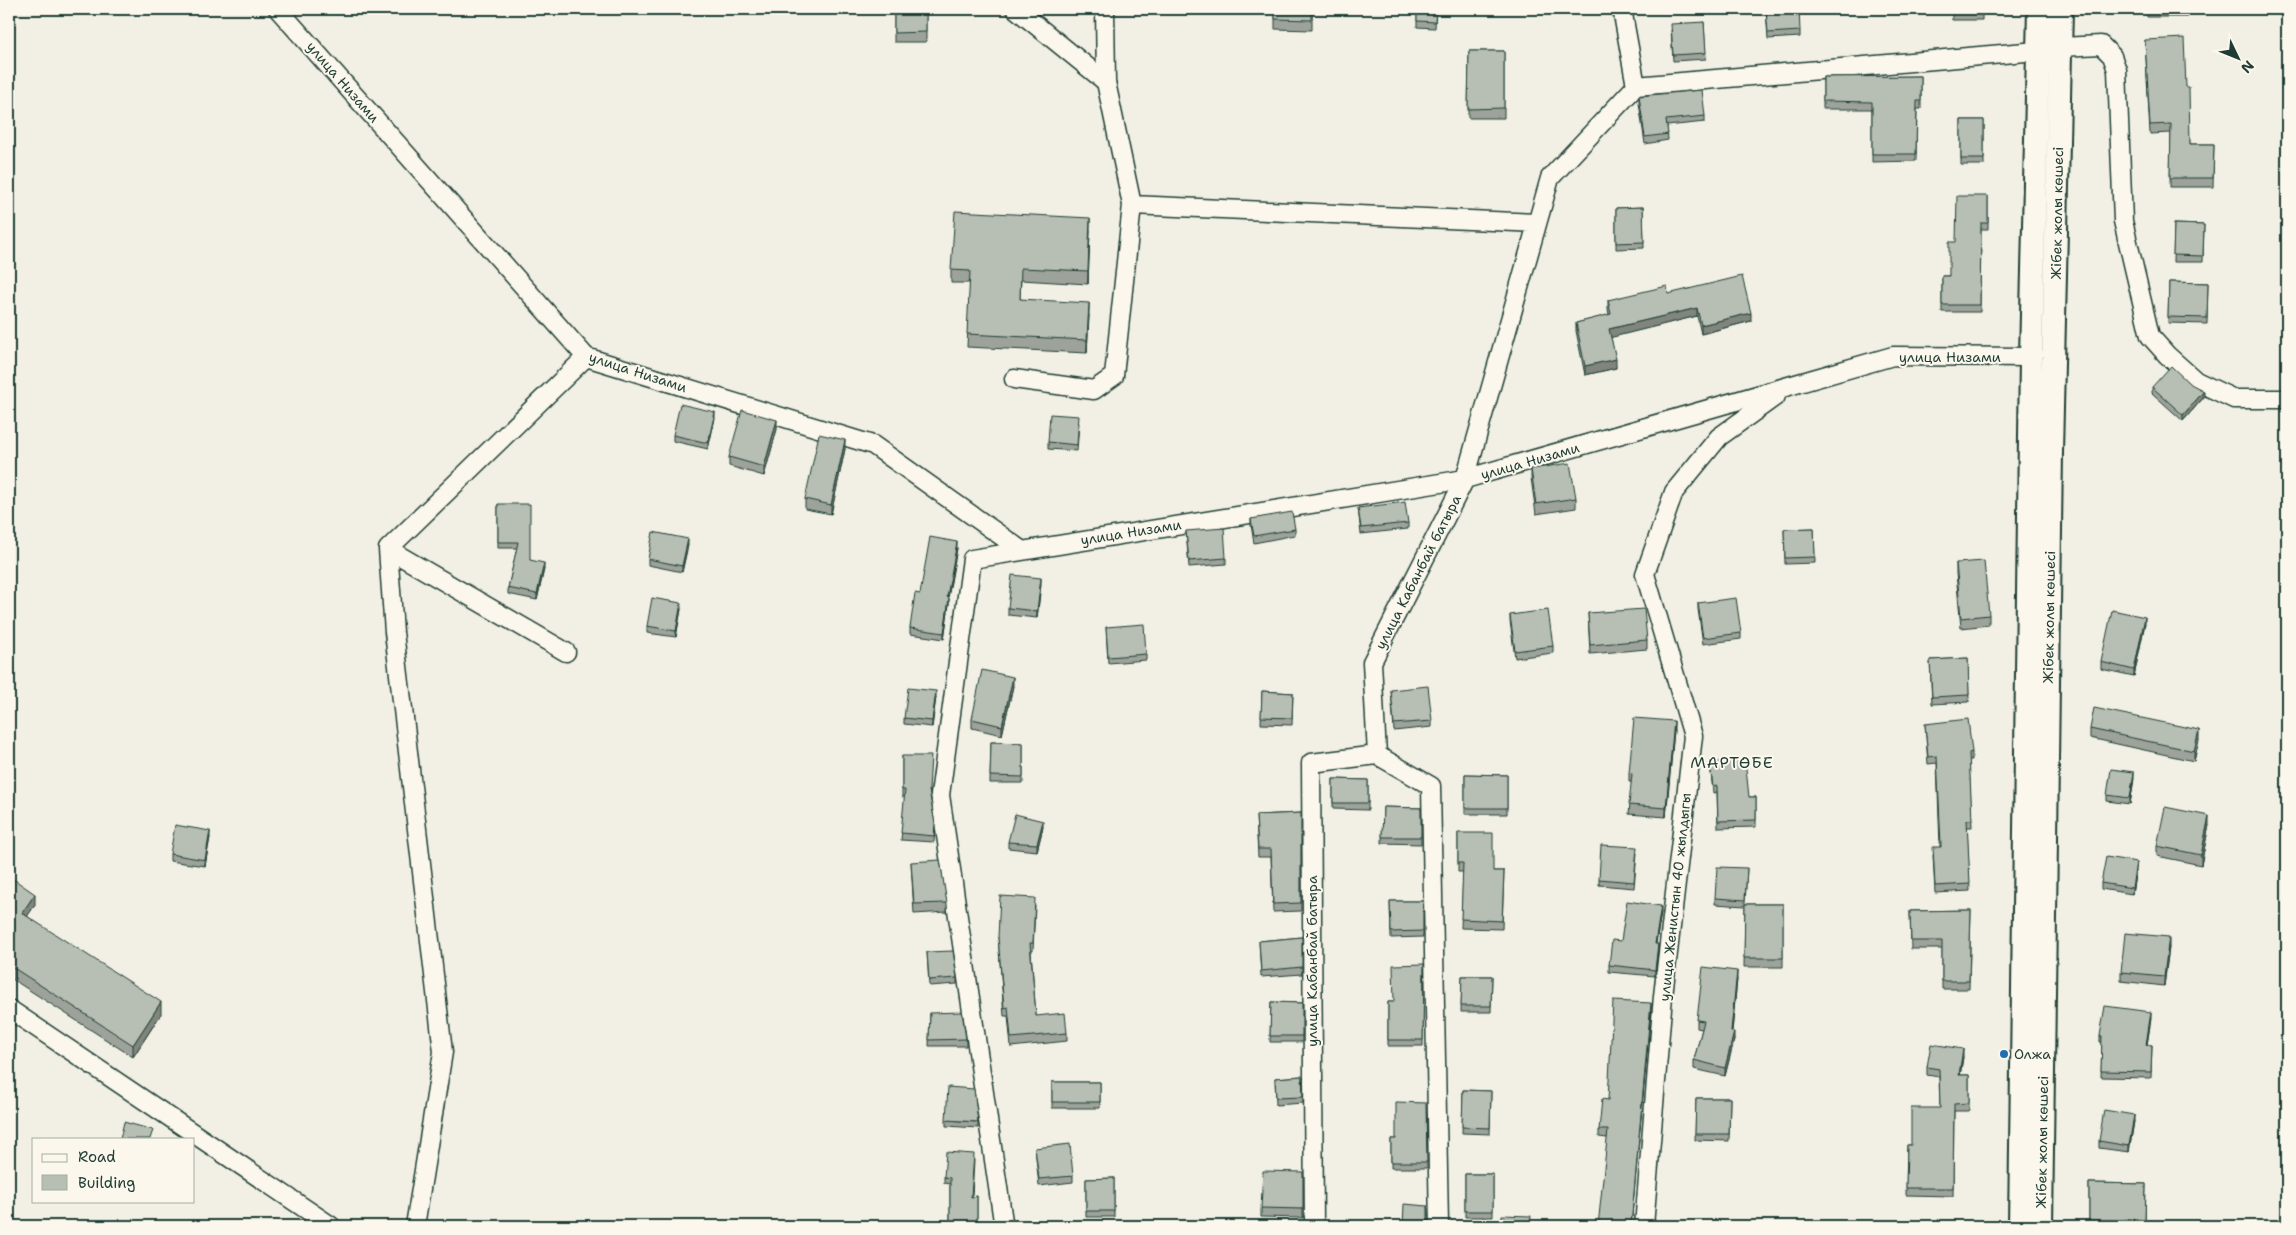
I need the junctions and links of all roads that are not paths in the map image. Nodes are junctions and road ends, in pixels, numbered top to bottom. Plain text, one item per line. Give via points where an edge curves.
1 (278, 9) edge
2 (1016, 9) edge
3 (1104, 9) edge
4 (1622, 9) edge
5 (2039, 9) edge
6 (2061, 9) edge
7 (2061, 47) junction
8 (2038, 51) junction
9 (1106, 82) junction
10 (1636, 86) junction
11 (1132, 205) junction
12 (1536, 223) junction
13 (586, 357) junction
14 (2031, 357) junction
15 (1014, 379) dead end
16 (1786, 389) junction
17 (2287, 399) edge
18 (1465, 479) junction
19 (388, 549) junction
20 (1021, 550) junction
21 (566, 652) dead end
22 (1377, 755) junction
23 (9, 1008) edge
24 (1003, 1221) dead end
25 (331, 1226) edge
26 (415, 1226) edge
27 (1314, 1226) edge
28 (1439, 1226) edge
29 (1644, 1226) edge
30 (2020, 1226) edge
31 (2041, 1226) edge

1 - 13 street, улица Низами
2 - 9 street
3 - 9 street
4 - 10 street
5 - 8 main road, Жібек жолы көшесі
6 - 7 main road, Жібек жолы көшесі
7 - 8 street
7 - 17 street via 2101,45 2112,56 2117,70 2124,222 2150,336 2196,381 2234,399
7 - 31 main road, Жібек жолы көшесі via 2051,452
8 - 10 street
8 - 14 main road, Жібек жолы көшесі
9 - 11 street
10 - 12 street, улица Кабанбай батыра via 1550,178
11 - 12 street
11 - 15 street via 1114,376 1094,390
12 - 18 street, улица Кабанбай батыра
13 - 19 street
13 - 20 street, улица Низами via 873,445
14 - 16 street, улица Низами via 1892,356
14 - 30 main road, Жібек жолы көшесі
16 - 18 street, улица Низами
16 - 29 street, улица Женистын 40 жылдыгы via 1719,438 1674,492 1645,574 1693,736 1663,996
18 - 20 street, улица Низами
18 - 22 street, улица Кабанбай батыра via 1372,662
19 - 21 street
19 - 26 street via 394,632 443,1052
20 - 24 street, улица Низами via 972,559 940,795
22 - 27 street, улица Кабанбай батыра via 1311,763
22 - 28 street via 1431,786
23 - 25 street

